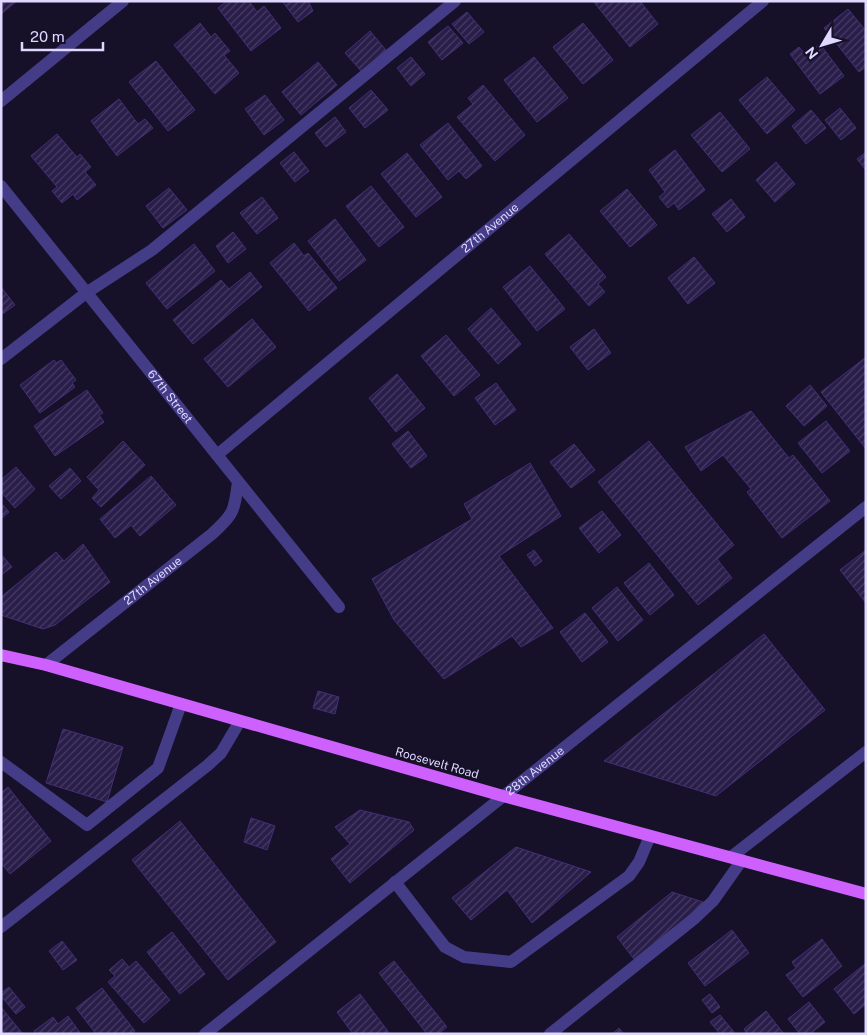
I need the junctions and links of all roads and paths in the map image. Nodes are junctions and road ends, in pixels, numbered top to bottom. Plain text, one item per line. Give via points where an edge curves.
1 (123, 1) edge
2 (456, 1) edge
3 (763, 1) edge
4 (1, 101) edge
5 (1, 186) edge
6 (86, 293) junction
7 (1, 359) edge
8 (217, 455) junction
9 (238, 482) junction
10 (866, 507) edge
11 (339, 607) dead end
12 (1, 655) edge
13 (46, 665) junction
14 (181, 704) junction
15 (240, 721) junction
16 (866, 752) edge
17 (1, 762) edge
18 (503, 796) junction
19 (650, 836) junction
20 (736, 859) junction
21 (395, 882) junction
22 (866, 894) edge
23 (1, 927) edge
24 (205, 1034) edge
25 (550, 1034) edge

1 - 4 street
2 - 6 street via 152,250
3 - 8 street, 27th Avenue
5 - 6 street, 67th Street
6 - 7 street
6 - 8 street, 67th Street
8 - 9 street, 67th Street
9 - 11 street, 67th Street
9 - 13 street, 27th Avenue via 229,518
10 - 18 street, 28th Avenue
12 - 13 main road, Roosevelt Road
13 - 14 main road, Roosevelt Road
14 - 15 main road, Roosevelt Road
14 - 17 street via 158,768 87,825
15 - 18 main road, Roosevelt Road
15 - 23 street via 221,753 208,766
16 - 20 street
18 - 19 main road, Roosevelt Road
18 - 21 street, 28th Avenue
19 - 20 main road, Roosevelt Road
19 - 21 street via 629,876 511,962 464,957 445,947
20 - 22 main road, Roosevelt Road
20 - 25 street via 713,901 695,918
21 - 24 street, 28th Avenue

